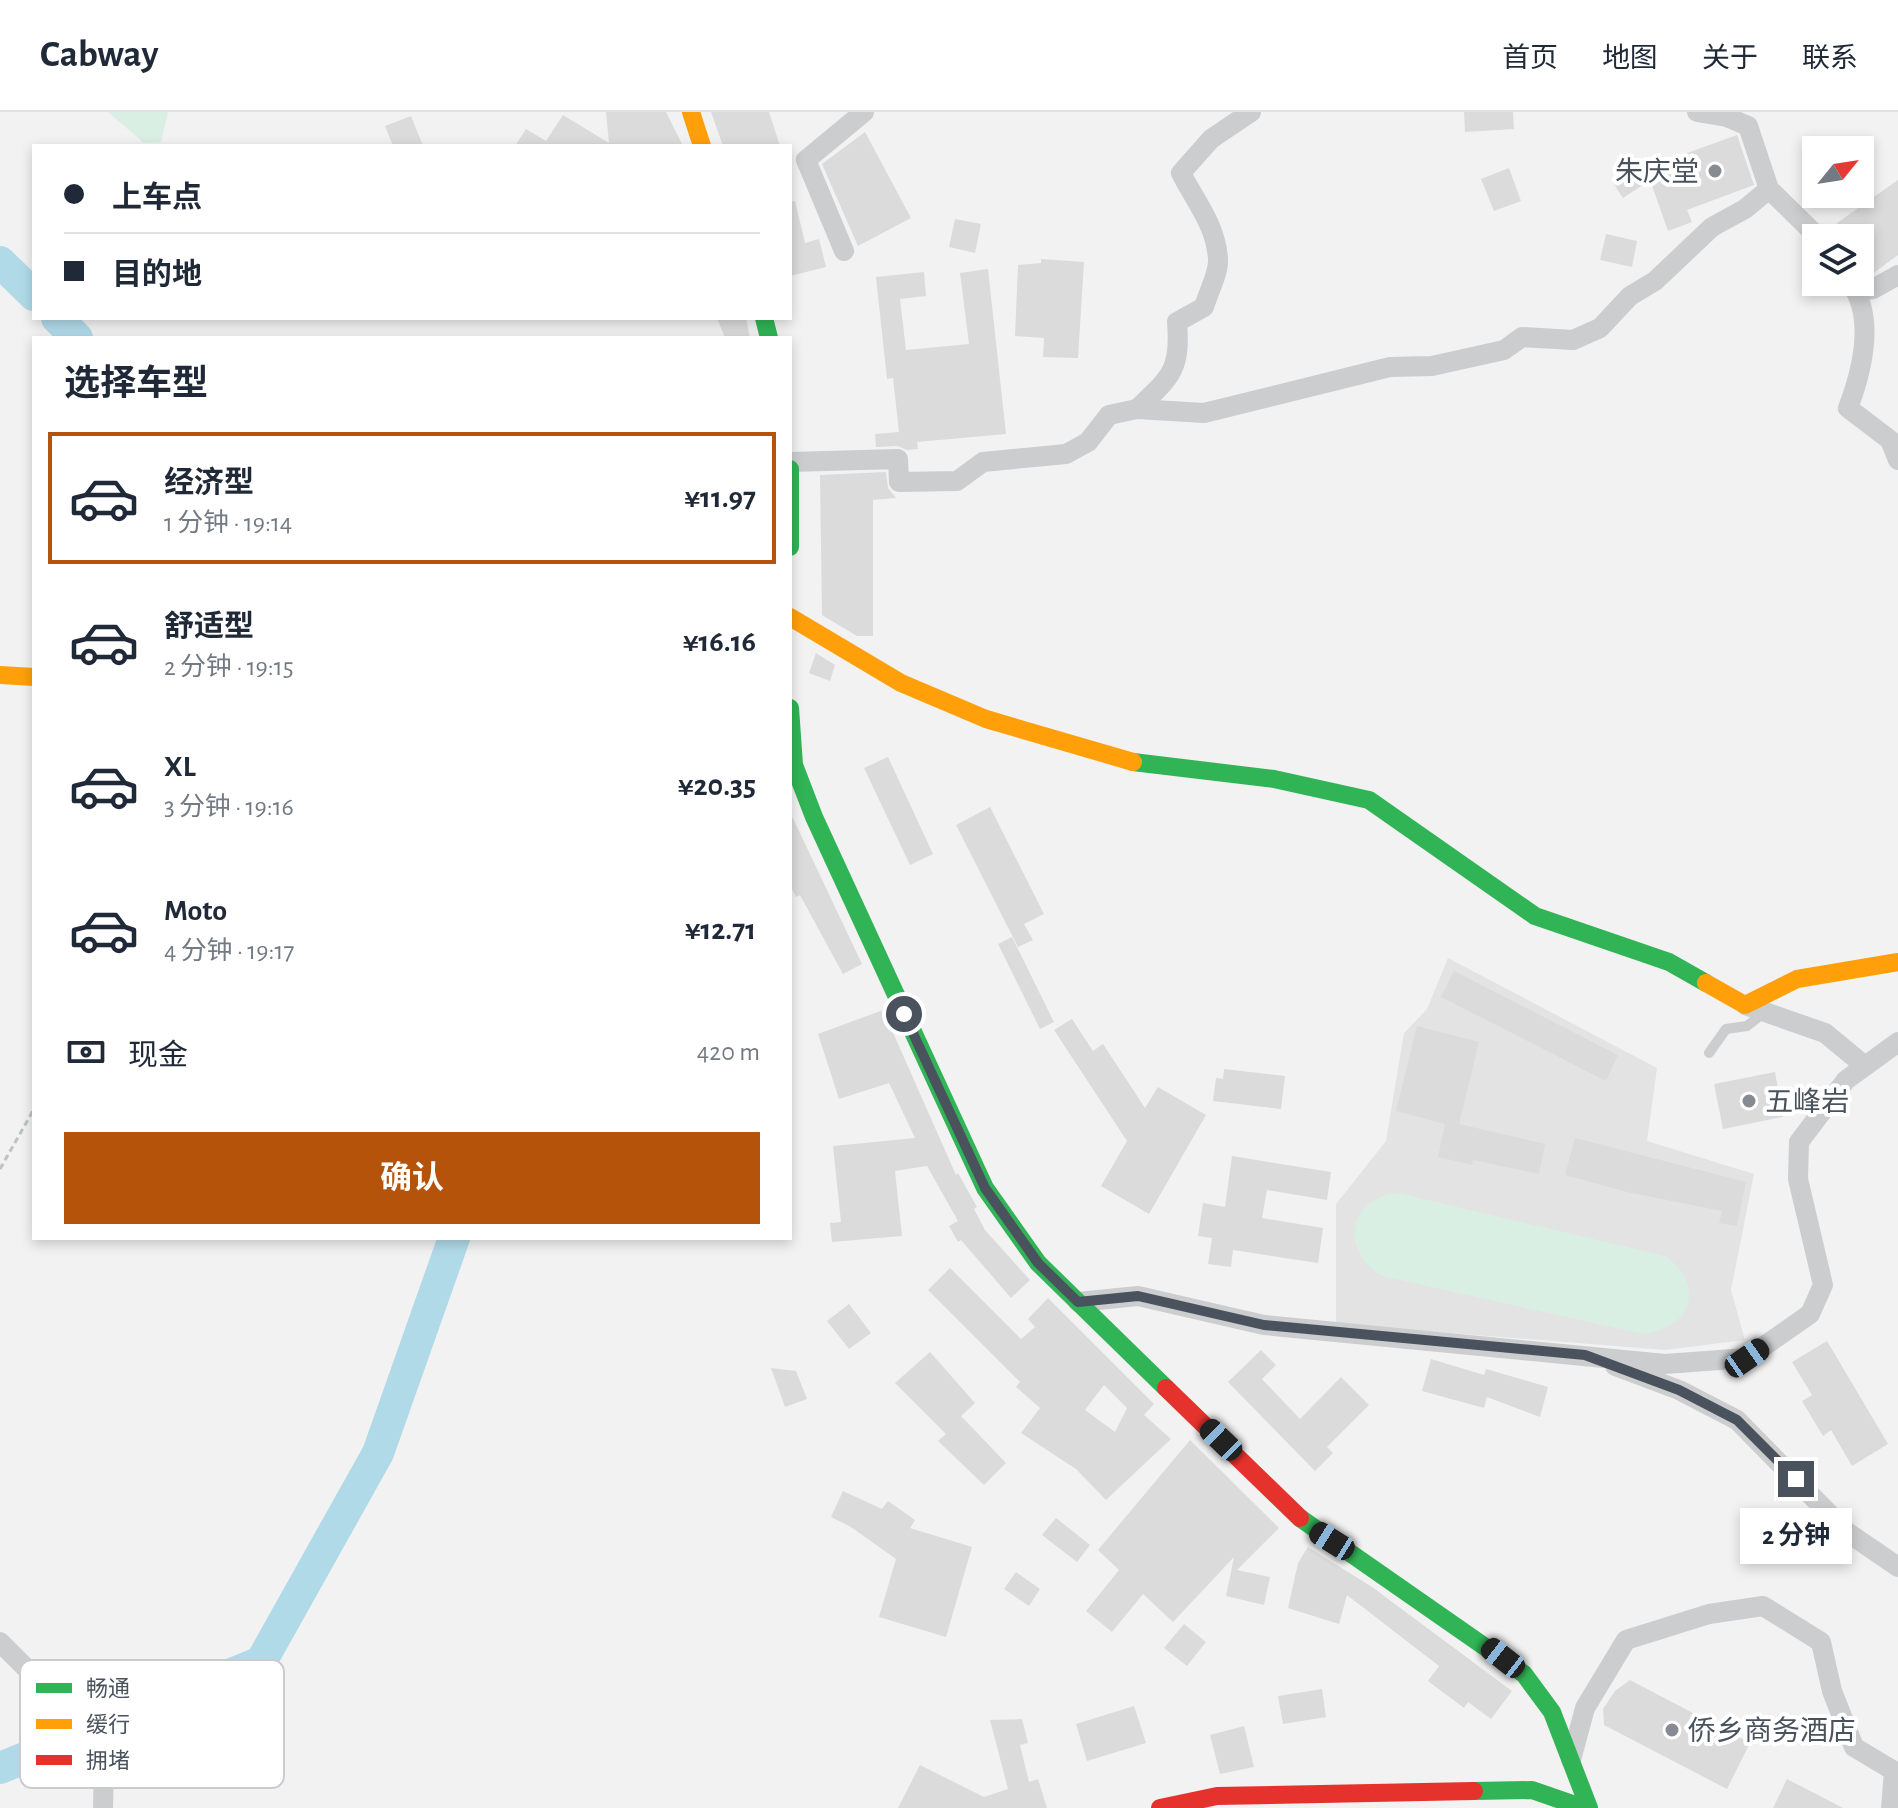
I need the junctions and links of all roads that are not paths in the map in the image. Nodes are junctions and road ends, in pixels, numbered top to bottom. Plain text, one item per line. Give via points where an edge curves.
1 (691, 112) edge
2 (864, 112) edge
3 (1251, 112) edge
4 (1697, 112) edge
5 (701, 144) edge
6 (1769, 189) junction
7 (1805, 224) edge
8 (844, 251) dead end
9 (1898, 275) edge
10 (1874, 288) edge
11 (1857, 296) edge
12 (1137, 409) junction
13 (1898, 460) edge
14 (792, 462) edge
15 (792, 618) edge
16 (0, 675) edge
17 (32, 677) edge
18 (792, 736) edge
19 (1898, 962) edge
20 (1755, 1008) junction
21 (1898, 1042) edge
22 (1709, 1053) dead end
23 (1865, 1066) junction
24 (1078, 1302) junction
25 (1585, 1355) junction
26 (1898, 1567) edge
27 (0, 1642) edge
28 (20, 1662) edge
29 (1571, 1760) junction
30 (103, 1788) edge
31 (103, 1808) edge
32 (1160, 1808) edge
33 (1587, 1808) edge
34 (1891, 1808) edge

1 - 5 main road
2 - 8 street via 806,160
3 - 12 street via 1211,139 1181,173 1206,213 1219,261 1204,307 1177,322 1180,354 1166,382
4 - 6 street via 1748,126
6 - 7 street
6 - 12 street via 1712,227 1600,328 1573,340 1522,337 1504,350 1432,366 1390,367 1204,413
9 - 10 street
11 - 13 street via 1863,313 1863,355 1848,408 1890,440
12 - 14 street via 1109,415 1088,442 1066,454 983,462 957,481 899,482 898,459
15 - 20 main road via 901,683 986,719 1142,765 1274,779 1369,800 1535,916 1669,962
16 - 17 main road
18 - 24 main road via 794,765 814,817 985,1188 1038,1263
19 - 20 main road via 1797,979
20 - 22 lane via 1747,1026 1726,1029
20 - 23 street via 1825,1033
21 - 23 street
23 - 25 street via 1846,1080 1799,1142 1798,1179 1823,1285 1810,1314 1747,1358 1665,1364
24 - 25 street via 1138,1296 1264,1325
24 - 29 main road via 1307,1525 1524,1674 1552,1712
25 - 26 street via 1679,1390 1737,1420 1847,1532
27 - 28 street
29 - 33 main road
29 - 34 street via 1585,1708 1626,1640 1709,1614 1763,1606 1821,1642 1832,1691 1854,1747 1894,1771
30 - 31 street
32 - 33 main road via 1217,1796 1532,1790

